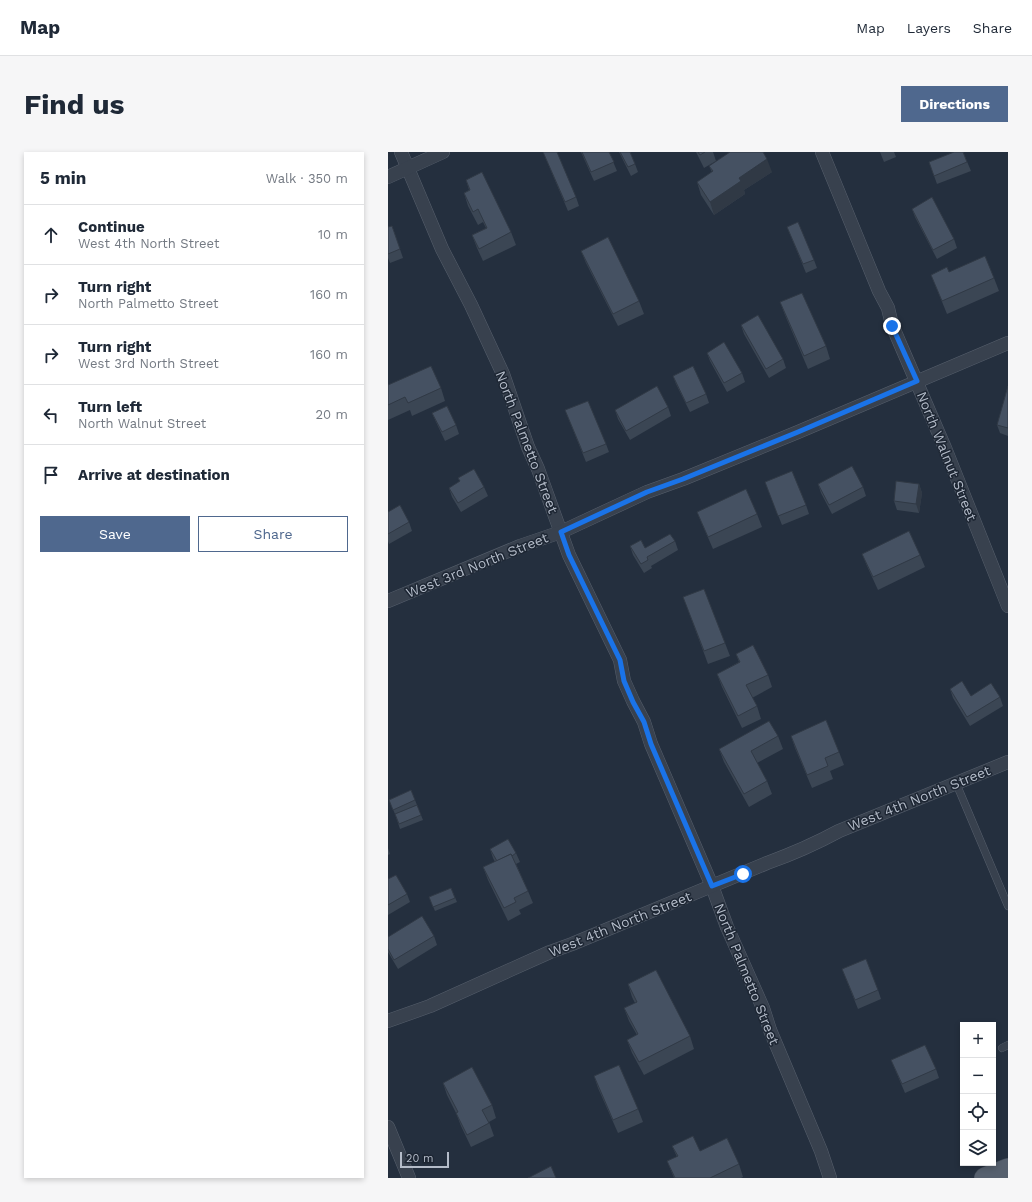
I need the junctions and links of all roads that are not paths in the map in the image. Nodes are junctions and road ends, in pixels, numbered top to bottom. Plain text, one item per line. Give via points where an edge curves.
1 (401, 152) edge
2 (443, 152) edge
3 (822, 152) edge
4 (408, 168) junction
5 (388, 177) edge
6 (1008, 343) edge
7 (917, 381) junction
8 (561, 532) junction
9 (388, 601) edge
10 (1008, 606) edge
11 (1008, 762) edge
12 (956, 783) junction
13 (712, 886) junction
14 (1008, 906) edge
15 (388, 1021) edge
16 (388, 1127) edge
17 (1008, 1169) edge
18 (409, 1178) edge
19 (830, 1178) edge
20 (985, 1178) edge

1 - 4 street, North Palmetto Street
2 - 4 street
3 - 7 street, North Walnut Street via 888,308 892,326
4 - 5 street
4 - 8 street, North Palmetto Street via 442,249 503,374
6 - 7 street, West 3rd North Street
7 - 8 street, West 3rd North Street via 647,492
7 - 10 street, North Walnut Street
8 - 9 street, West 3rd North Street via 520,546
8 - 13 street, North Palmetto Street via 569,555 620,660 624,681 644,722
11 - 12 street, West 4th North Street
12 - 13 street, West 4th North Street via 839,831 791,855
12 - 14 lane
13 - 15 street, West 4th North Street via 550,952 430,1006
13 - 19 street, North Palmetto Street
16 - 18 street
17 - 20 main road

